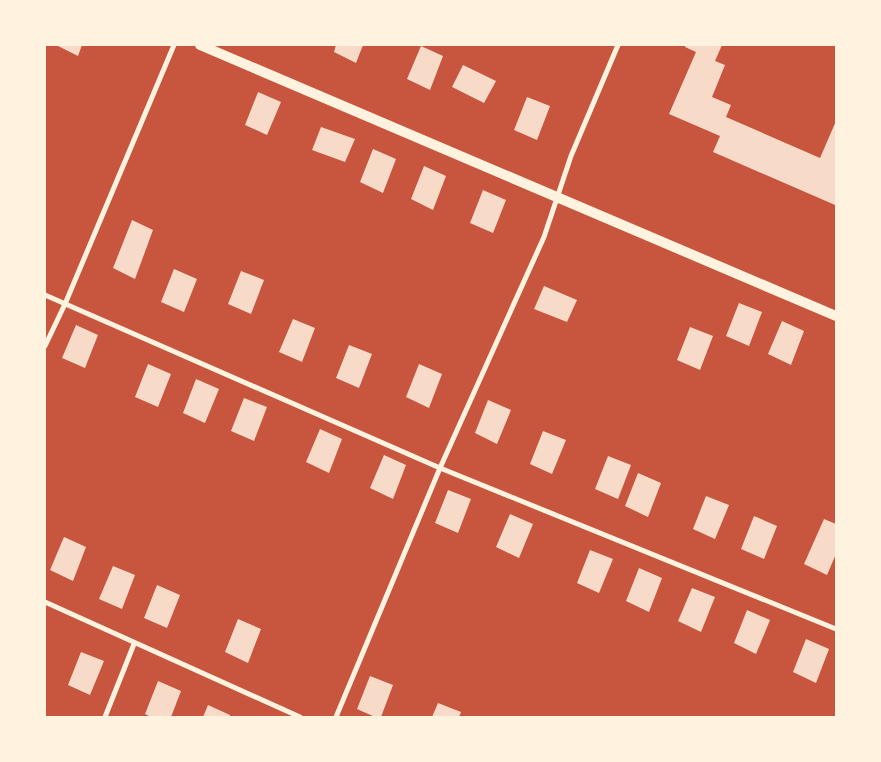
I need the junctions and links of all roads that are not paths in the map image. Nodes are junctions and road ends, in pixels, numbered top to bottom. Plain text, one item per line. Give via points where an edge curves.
1 (174, 45) edge
2 (200, 45) edge
3 (618, 45) edge
4 (558, 197) junction
5 (45, 295) edge
6 (65, 304) junction
7 (836, 316) edge
8 (45, 346) edge
9 (440, 468) junction
10 (45, 602) edge
11 (836, 629) edge
12 (134, 644) junction
13 (105, 717) edge
14 (300, 717) edge
15 (336, 717) edge

1 - 6 street
2 - 4 main road
3 - 4 street via 571,156
4 - 7 main road
4 - 9 street via 544,237
5 - 6 street
6 - 8 street
6 - 9 street
9 - 11 street
9 - 15 street
10 - 12 street
12 - 13 street
12 - 14 street

